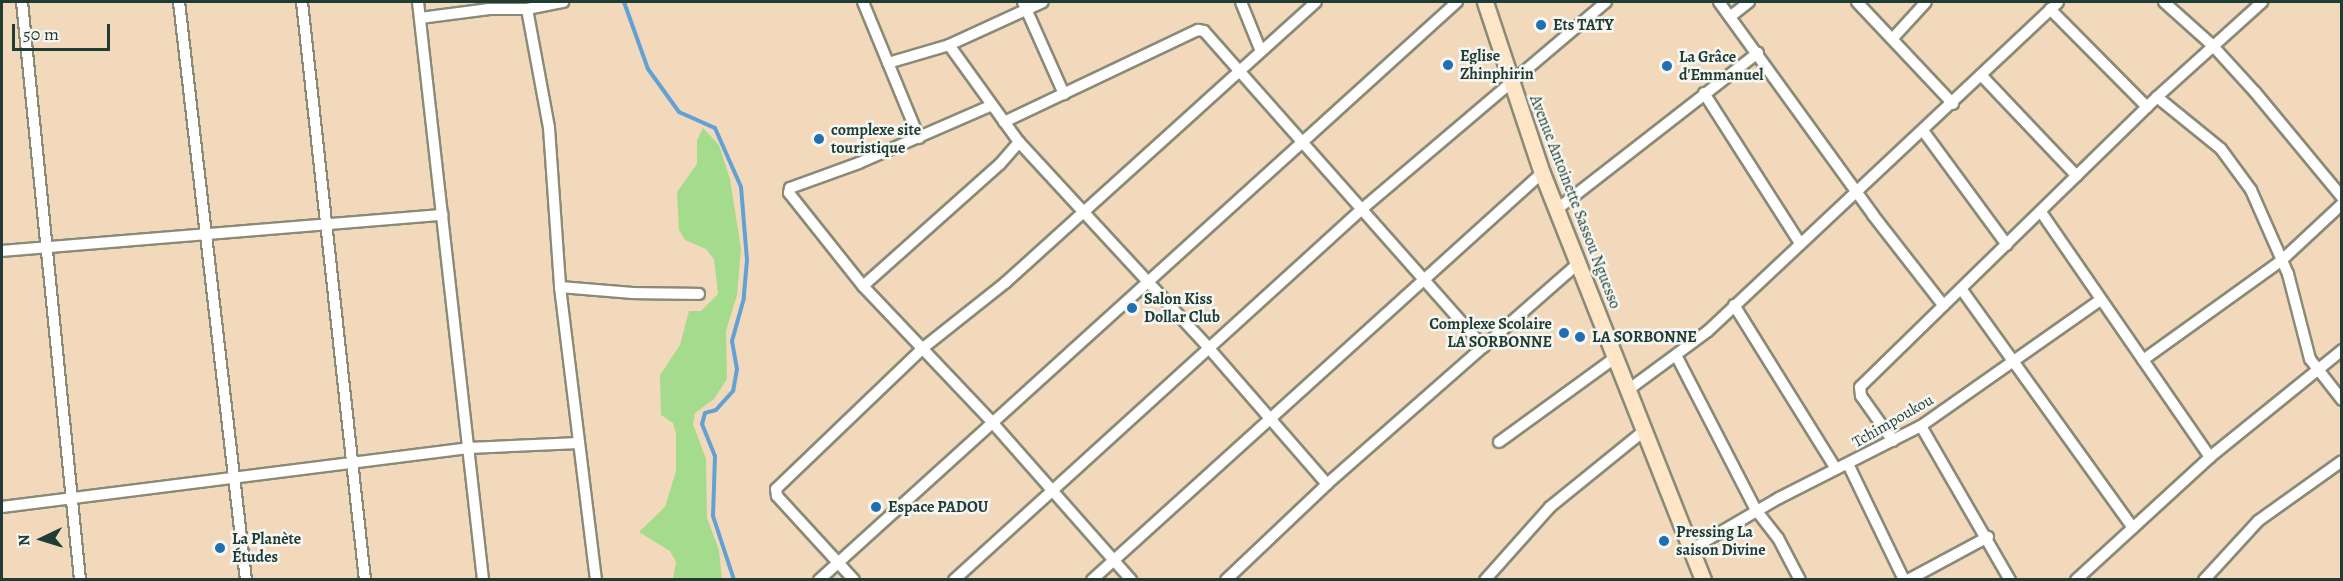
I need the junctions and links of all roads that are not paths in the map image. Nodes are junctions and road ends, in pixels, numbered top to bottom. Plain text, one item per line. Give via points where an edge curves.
1 (22, 2) edge
2 (179, 2) edge
3 (302, 2) edge
4 (418, 2) edge
5 (563, 2) edge
6 (863, 2) edge
7 (1043, 2) edge
8 (1241, 2) edge
9 (1316, 2) edge
10 (1457, 2) edge
11 (1485, 2) edge
12 (1606, 2) edge
13 (1719, 2) edge
14 (1749, 2) edge
15 (1857, 2) edge
16 (1926, 2) edge
17 (2164, 2) edge
18 (2262, 2) edge
19 (1025, 5) edge
20 (2054, 5) edge
21 (527, 9) junction
22 (1731, 16) junction
23 (420, 18) junction
24 (1894, 37) junction
25 (949, 45) junction
26 (2213, 46) junction
27 (1260, 49) junction
28 (1758, 52) junction
29 (888, 63) junction
30 (1238, 70) junction
31 (1981, 75) junction
32 (1512, 85) junction
33 (1704, 93) junction
34 (1064, 94) junction
35 (2157, 97) junction
36 (1953, 104) junction
37 (990, 106) junction
38 (2147, 107) junction
39 (1004, 122) junction
40 (1924, 132) junction
41 (919, 138) junction
42 (1019, 142) junction
43 (1301, 142) junction
44 (1542, 173) junction
45 (2077, 176) junction
46 (1858, 194) junction
47 (2342, 197) edge
48 (2342, 204) edge
49 (1362, 209) junction
50 (1083, 210) junction
51 (1556, 210) junction
52 (2042, 212) junction
53 (443, 215) junction
54 (325, 225) junction
55 (208, 232) junction
56 (1800, 243) junction
57 (2007, 245) junction
58 (47, 247) junction
59 (2, 251) edge
60 (2282, 260) junction
61 (1577, 264) junction
62 (1424, 278) junction
63 (1146, 281) junction
64 (560, 286) junction
65 (863, 286) junction
66 (1962, 290) junction
67 (699, 294) dead end
68 (2100, 300) junction
69 (1734, 305) junction
70 (1943, 305) junction
71 (1207, 346) junction
72 (1484, 347) junction
73 (923, 348) junction
74 (2342, 350) edge
75 (1616, 357) junction
76 (1677, 357) junction
77 (2143, 360) junction
78 (2014, 361) junction
79 (2316, 371) junction
80 (1628, 390) junction
81 (2342, 400) edge
82 (1269, 418) junction
83 (991, 421) junction
84 (1922, 426) junction
85 (1644, 430) junction
86 (1893, 441) junction
87 (1499, 442) dead end
88 (579, 443) junction
89 (468, 448) junction
90 (2210, 457) junction
91 (2342, 461) edge
92 (353, 462) junction
93 (1848, 464) junction
94 (1836, 469) junction
95 (236, 479) junction
96 (1327, 484) junction
97 (1051, 490) junction
98 (72, 500) junction
99 (2, 507) edge
100 (1756, 510) junction
101 (2133, 528) junction
102 (1988, 537) junction
103 (1690, 550) junction
104 (1114, 558) junction
105 (839, 563) junction
106 (80, 579) edge
107 (246, 579) edge
108 (365, 579) edge
109 (483, 579) edge
110 (596, 579) edge
111 (819, 579) edge
112 (854, 579) edge
113 (954, 579) edge
114 (1092, 579) edge
115 (1131, 579) edge
116 (1226, 579) edge
117 (1485, 579) edge
118 (1703, 579) edge
119 (1800, 579) edge
120 (1906, 579) edge
121 (2010, 579) edge
122 (2076, 579) edge
123 (2204, 579) edge

1 - 58 street
2 - 55 street
3 - 54 street
4 - 23 street
5 - 21 street
6 - 29 street
7 - 19 street
8 - 27 street
9 - 27 street
10 - 43 street
11 - 32 street, Avenue Antoinette Sassou Nguesso
12 - 32 street
13 - 22 street
14 - 22 street
15 - 24 street
16 - 24 street
17 - 26 street
18 - 26 street
19 - 25 street
19 - 34 street
20 - 31 street
20 - 38 street
21 - 23 street via 489,9
21 - 64 street via 549,128
22 - 28 street
23 - 53 street
24 - 36 street
25 - 29 street
25 - 37 street
26 - 35 street
26 - 47 street
27 - 30 street
28 - 33 street
28 - 46 street
29 - 41 street
30 - 34 street via 1201,30
30 - 43 street
30 - 50 street
31 - 36 street
31 - 45 street
32 - 44 street, Avenue Antoinette Sassou Nguesso
32 - 49 street
33 - 51 street
33 - 56 street
34 - 39 street
35 - 38 street
35 - 60 street via 2207,136 2234,165 2251,190
36 - 40 street
37 - 39 street
37 - 41 street
38 - 45 street
39 - 42 street
40 - 46 street
40 - 57 street
41 - 65 street via 789,190
42 - 50 street
42 - 65 street via 1000,164
43 - 49 street
43 - 63 street
44 - 51 street, Avenue Antoinette Sassou Nguesso
44 - 62 street
45 - 52 street
46 - 56 street
46 - 70 street
48 - 60 street
49 - 62 street
49 - 71 street
50 - 63 street
50 - 73 street via 1005,283
51 - 61 street, Avenue Antoinette Sassou Nguesso
52 - 57 street
52 - 68 street
53 - 54 street
53 - 89 street
54 - 55 street
54 - 92 street
55 - 58 street
55 - 95 street
56 - 69 street
57 - 66 street
58 - 59 street
58 - 98 street
60 - 77 street
60 - 79 street
61 - 72 street
61 - 75 street, Avenue Antoinette Sassou Nguesso
62 - 72 street
62 - 82 street
63 - 71 street
63 - 83 street
64 - 67 street
64 - 88 street
65 - 73 street
66 - 70 street
66 - 78 street
68 - 77 street
68 - 78 street, Tchimpoukou
69 - 76 street
69 - 94 street
70 - 86 street via 1860,387 1861,396
71 - 82 street
71 - 97 street
72 - 96 street
73 - 83 street
73 - 105 street via 776,489 777,496
74 - 79 street
75 - 80 street, Avenue Antoinette Sassou Nguesso
75 - 87 street
76 - 80 street
76 - 100 street
77 - 90 street
78 - 84 street, Tchimpoukou
78 - 101 street
79 - 81 street
79 - 90 street
80 - 85 street, Avenue Antoinette Sassou Nguesso
82 - 96 street
82 - 104 street
83 - 97 street
83 - 105 street
84 - 86 street, Tchimpoukou
84 - 102 street
85 - 103 street, Avenue Antoinette Sassou Nguesso
85 - 117 street via 1550,507
86 - 93 street, Tchimpoukou
88 - 89 street
88 - 110 street
89 - 92 street
89 - 109 street
90 - 101 street
91 - 123 street via 2258,521
92 - 95 street
92 - 108 street
93 - 94 street, Tchimpoukou
93 - 120 street
94 - 100 street, Tchimpoukou
95 - 98 street
95 - 107 street
96 - 116 street
97 - 104 street
97 - 113 street
98 - 99 street
98 - 106 street
100 - 103 street, Tchimpoukou
100 - 119 street via 1778,538
101 - 122 street
102 - 120 street
102 - 121 street
103 - 118 street, Avenue Antoinette Sassou Nguesso
104 - 114 street
104 - 115 street
105 - 111 street
105 - 112 street

